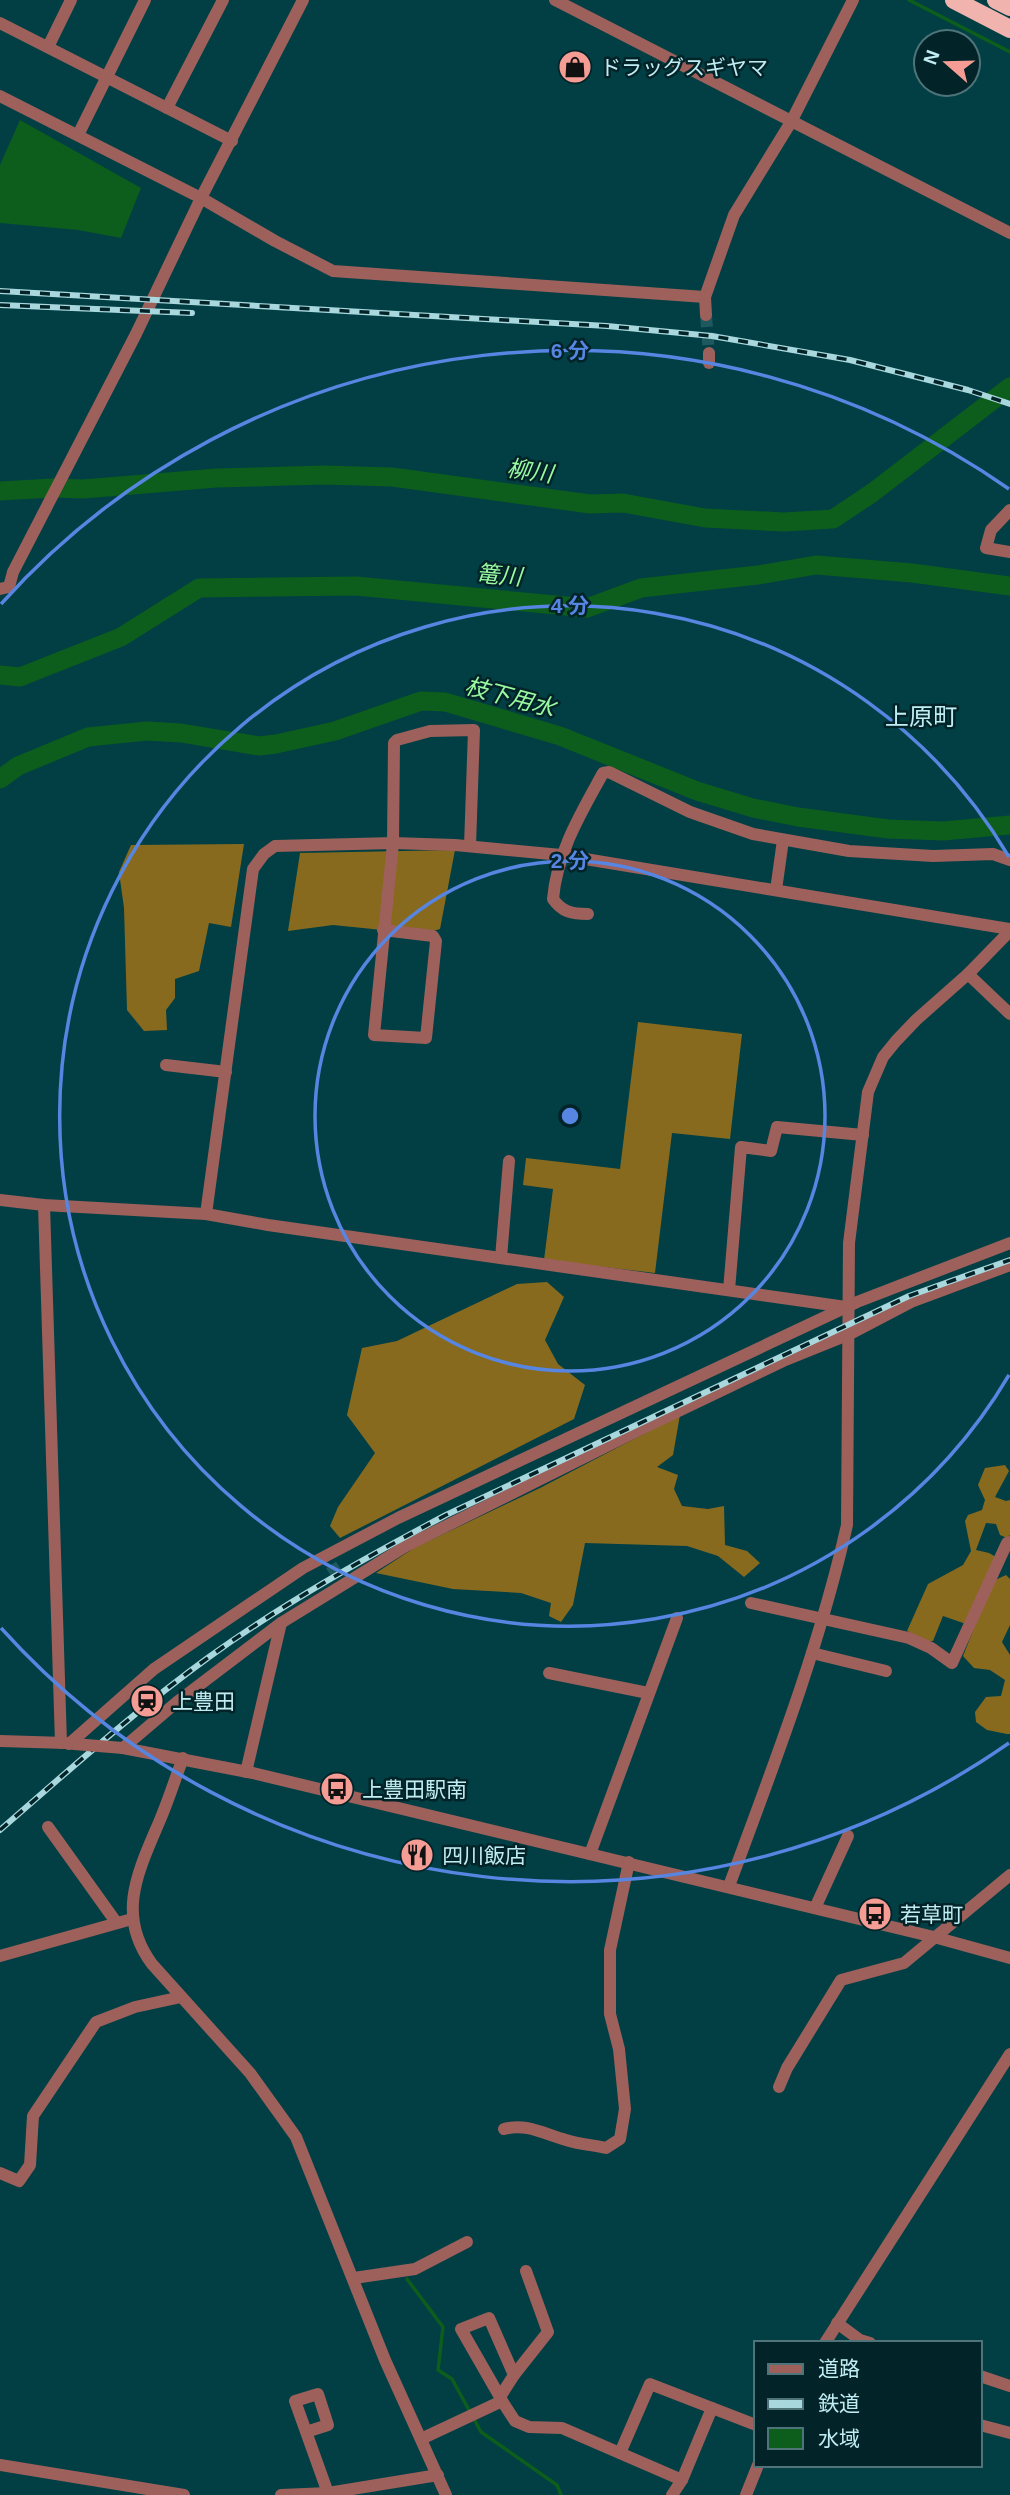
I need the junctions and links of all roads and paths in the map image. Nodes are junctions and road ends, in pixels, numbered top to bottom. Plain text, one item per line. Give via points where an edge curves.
1 (71, 0) edge
2 (145, 0) edge
3 (223, 0) edge
4 (303, 0) edge
5 (555, 0) edge
6 (853, 0) edge
7 (954, 0) edge
8 (996, 0) edge
9 (1010, 8) edge
10 (0, 23) edge
11 (1010, 29) edge
12 (48, 47) junction
13 (107, 78) junction
14 (0, 96) edge
15 (167, 108) junction
16 (792, 121) junction
17 (78, 135) junction
18 (232, 141) junction
19 (201, 198) junction
20 (1010, 233) edge
21 (705, 297) junction
22 (706, 315) tunnel mouth
23 (1010, 510) edge
24 (1010, 552) edge
25 (13, 572) junction
26 (0, 575) edge
27 (0, 589) edge
28 (783, 840) junction
29 (393, 843) junction
30 (470, 846) junction
31 (561, 855) junction
32 (1010, 860) edge
33 (776, 890) junction
34 (588, 915) dead end
35 (383, 930) junction
36 (1010, 930) edge
37 (968, 974) junction
38 (1010, 1014) edge
39 (166, 1065) dead end
40 (226, 1072) junction
41 (863, 1135) junction
42 (509, 1161) dead end
43 (0, 1200) edge
44 (44, 1205) junction
45 (206, 1214) junction
46 (1010, 1243) edge
47 (501, 1258) junction
48 (1010, 1265) edge
49 (729, 1290) junction
50 (847, 1307) junction
51 (850, 1334) junction
52 (1010, 1542) edge
53 (751, 1603) dead end
54 (677, 1618) dead end
55 (822, 1619) junction
56 (281, 1623) junction
57 (812, 1653) junction
58 (886, 1671) dead end
59 (549, 1673) dead end
60 (649, 1693) junction
61 (0, 1741) edge
62 (68, 1743) junction
63 (123, 1748) junction
64 (183, 1758) junction
65 (246, 1772) junction
66 (48, 1826) dead end
67 (848, 1836) dead end
68 (590, 1854) junction
69 (629, 1862) junction
70 (1010, 1875) edge
71 (729, 1886) junction
72 (815, 1908) junction
73 (132, 1919) junction
74 (116, 1922) junction
75 (934, 1937) junction
76 (0, 1956) edge
77 (1010, 1958) edge
78 (181, 1997) junction
79 (1010, 2054) edge
80 (779, 2087) dead end
81 (504, 2129) dead end
82 (0, 2173) edge
83 (467, 2242) dead end
84 (526, 2272) dead end
85 (354, 2278) junction
86 (837, 2323) junction
87 (826, 2341) edge
88 (863, 2341) edge
89 (514, 2375) junction
90 (982, 2377) edge
91 (1010, 2386) edge
92 (501, 2399) junction
93 (712, 2408) junction
94 (754, 2423) edge
95 (982, 2426) edge
96 (306, 2432) dead end
97 (1010, 2433) edge
98 (421, 2439) junction
99 (620, 2453) junction
100 (0, 2465) edge
101 (757, 2467) edge
102 (438, 2475) junction
103 (682, 2480) junction
104 (328, 2493) junction
105 (184, 2495) edge
106 (282, 2495) edge
107 (446, 2495) edge
108 (672, 2495) edge
109 (746, 2495) edge

1 - 12 street
2 - 13 street
3 - 15 street
4 - 18 street
5 - 16 street
6 - 16 street
7 - 11 highway
8 - 9 highway
10 - 12 street
12 - 13 street
13 - 15 street
13 - 17 street
14 - 17 street
15 - 18 street
16 - 20 street
16 - 21 street via 734,215
17 - 19 street
18 - 19 street
19 - 21 street via 333,271
19 - 25 street
21 - 22 street
23 - 24 street via 990,530 986,548
25 - 26 street
25 - 27 street via 9,587
28 - 31 street via 700,816 609,772 603,773
28 - 32 street via 905,856 993,854
28 - 33 street
29 - 30 street
29 - 30 street via 394,743 430,731 474,730
29 - 35 street
29 - 40 street via 275,846 257,861
30 - 31 street
31 - 33 street
31 - 34 street via 553,898 567,912
33 - 36 street
35 - 35 street via 374,1035 426,1038 436,941 433,936
36 - 37 street
37 - 38 street
37 - 41 street via 883,1057 868,1092
39 - 40 street
40 - 45 street
41 - 49 street via 776,1127 771,1151 741,1147
41 - 50 street via 849,1242
42 - 47 street
43 - 44 street
44 - 45 street
44 - 62 street
45 - 47 street
46 - 50 street
47 - 49 street
48 - 51 street via 913,1301
49 - 50 street
50 - 51 street
50 - 62 street via 398,1518 328,1561 303,1568 154,1669
51 - 55 street via 849,1511
51 - 56 street via 615,1442 405,1546 341,1580
52 - 55 street via 952,1663 909,1638
53 - 55 street
54 - 60 street
55 - 57 street
56 - 63 street
56 - 65 street
57 - 58 street
57 - 71 street
59 - 60 street
60 - 68 street
61 - 62 street
62 - 63 street, bridge
63 - 64 street
64 - 65 street
64 - 73 street via 140,1866
65 - 68 street
66 - 74 street
67 - 72 street
68 - 69 street
69 - 71 street
69 - 81 street via 610,1950 610,2014 625,2109 620,2139 606,2148 534,2129
70 - 75 street
71 - 72 street
72 - 75 street
73 - 74 street
73 - 78 street via 144,1952
74 - 76 street
75 - 77 street
75 - 80 street via 904,1963 841,1980
78 - 82 street via 96,2022 33,2116 30,2165 19,2181
78 - 85 street via 250,2073 296,2137
79 - 86 street
83 - 85 street via 415,2269
84 - 89 street via 548,2332
85 - 98 street via 384,2360
86 - 87 street
86 - 88 street
89 - 92 street
89 - 92 street via 489,2318 461,2329
90 - 91 street
92 - 98 street
92 - 99 street via 515,2421 529,2427 562,2428
93 - 94 street
93 - 99 street via 650,2384
93 - 103 street
95 - 97 street
96 - 104 street
98 - 102 street
99 - 103 street
100 - 105 street
101 - 109 street
102 - 104 street
102 - 107 street
103 - 108 street
104 - 106 street

